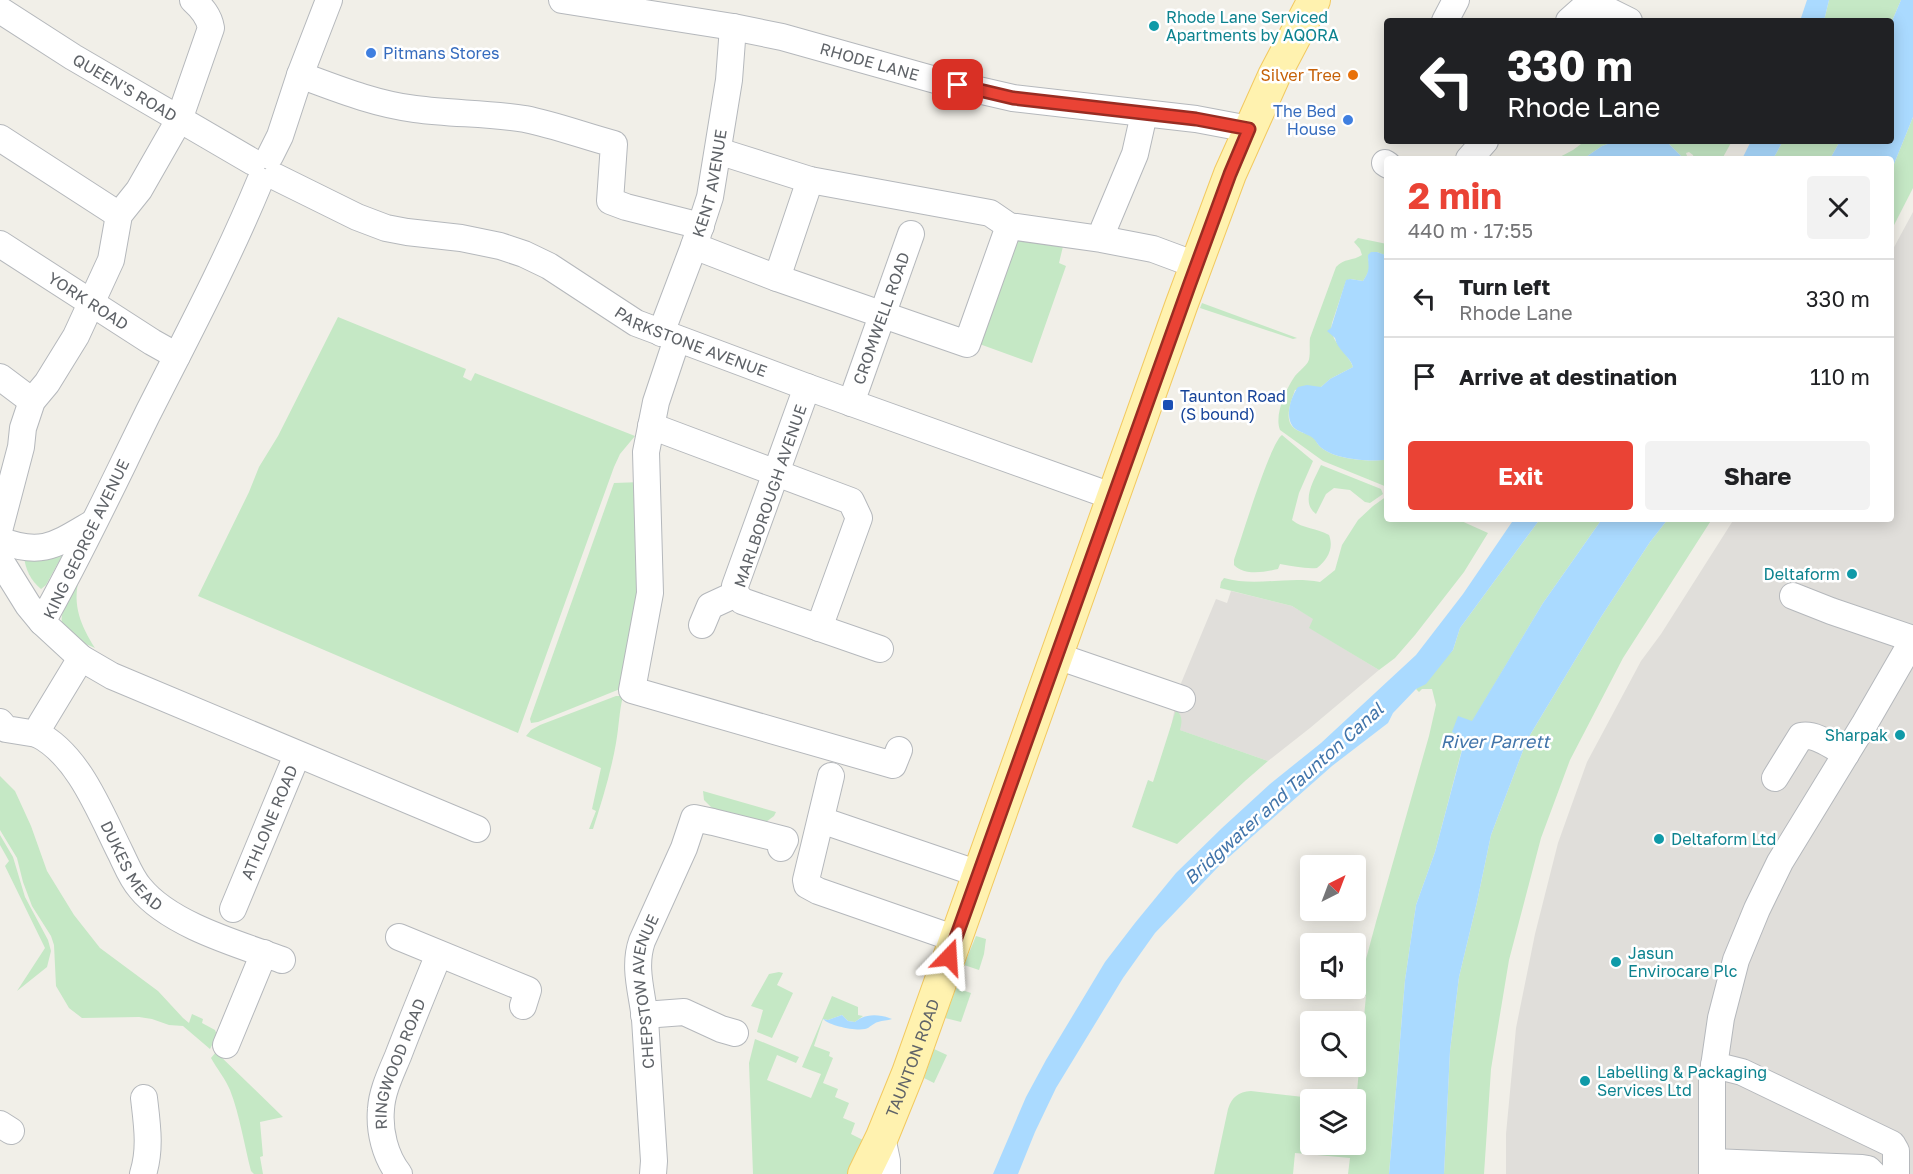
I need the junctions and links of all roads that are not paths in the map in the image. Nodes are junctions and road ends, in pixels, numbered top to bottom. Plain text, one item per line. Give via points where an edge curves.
1 (193, 0) edge
2 (329, 0) edge
3 (562, 0) edge
4 (1314, 0) edge
5 (1456, 0) edge
6 (1587, 2) edge
7 (612, 4) edge
8 (0, 10) edge
9 (1447, 18) edge
10 (1572, 18) edge
11 (1623, 18) edge
12 (733, 27) junction
13 (300, 75) junction
14 (1144, 114) junction
15 (180, 120) junction
16 (1249, 129) junction
17 (0, 138) edge
18 (1482, 144) edge
19 (718, 151) junction
20 (1471, 156) edge
21 (265, 169) junction
22 (810, 180) junction
23 (119, 214) junction
24 (1009, 226) junction
25 (1104, 228) dead end
26 (911, 234) dead end
27 (698, 236) junction
28 (0, 244) edge
29 (1196, 266) junction
30 (777, 278) junction
31 (91, 303) junction
32 (881, 314) junction
33 (669, 336) junction
34 (177, 356) junction
35 (0, 377) edge
36 (807, 387) junction
37 (32, 401) junction
38 (851, 403) junction
39 (651, 426) junction
40 (776, 473) junction
41 (1114, 497) junction
42 (93, 523) junction
43 (0, 526) edge
44 (0, 540) edge
45 (0, 560) edge
46 (736, 594) junction
47 (1792, 596) dead end
48 (42, 622) junction
49 (702, 625) dead end
50 (819, 628) junction
51 (1913, 639) edge
52 (880, 649) dead end
53 (1057, 656) junction
54 (81, 658) junction
55 (1182, 699) dead end
56 (3, 725) edge
57 (37, 734) junction
58 (898, 750) dead end
59 (297, 754) junction
60 (1846, 754) junction
61 (831, 776) dead end
62 (1775, 778) dead end
63 (821, 820) junction
64 (477, 829) dead end
65 (782, 848) dead end
66 (979, 874) junction
67 (233, 892) dead end
68 (399, 937) dead end
69 (956, 939) junction
70 (439, 954) junction
71 (523, 1006) dead end
72 (644, 1015) junction
73 (227, 1027) dead end
74 (735, 1033) dead end
75 (1714, 1065) junction
76 (138, 1115) dead end
77 (882, 1137) junction
78 (1712, 1168) edge
79 (143, 1174) edge
80 (399, 1174) edge
81 (653, 1174) edge
82 (864, 1174) edge
83 (887, 1174) edge
84 (1873, 1174) edge
85 (1896, 1174) edge

1 - 15 street via 203,9 211,28
2 - 13 street, KING GEORGE AVENUE
3 - 7 street, RHODE LANE
4 - 16 main road, TAUNTON ROAD
5 - 9 street
6 - 10 street
6 - 11 street
7 - 12 street, RHODE LANE
8 - 15 street, QUEEN'S ROAD
12 - 14 street, RHODE LANE via 1013,98
12 - 19 street, KENT AVENUE
13 - 21 street, KING GEORGE AVENUE
13 - 27 street via 380,102 527,120 614,144 610,201
14 - 16 street, RHODE LANE
14 - 25 street via 1135,154
15 - 21 street, QUEEN'S ROAD
15 - 23 street via 139,190
16 - 29 main road, TAUNTON ROAD
17 - 23 street
18 - 20 street
19 - 22 street
19 - 27 street, KENT AVENUE
21 - 33 street, PARKSTONE AVENUE via 386,228 461,238 524,254 636,323
21 - 34 street, KING GEORGE AVENUE
22 - 24 street via 990,213
22 - 30 street
23 - 31 street via 111,260
24 - 29 street via 1154,249
24 - 32 street via 967,344
26 - 32 street, CROMWELL ROAD
27 - 30 street
27 - 33 street, KENT AVENUE
28 - 31 street, YORK ROAD
29 - 41 main road, TAUNTON ROAD
30 - 32 street
31 - 34 street, YORK ROAD
31 - 37 street via 60,363
32 - 38 street, CROMWELL ROAD
33 - 36 street, PARKSTONE AVENUE
33 - 39 street, KENT AVENUE
34 - 42 street, KING GEORGE AVENUE
35 - 37 street
36 - 38 street, PARKSTONE AVENUE
36 - 40 street, MARLBOROUGH AVENUE
37 - 43 street
38 - 41 street, PARKSTONE AVENUE
39 - 40 street
39 - 58 street, KENT AVENUE via 646,452 650,593 632,690 893,765
40 - 46 street, MARLBOROUGH AVENUE via 735,586
40 - 50 street via 851,501 859,518
41 - 53 main road, TAUNTON ROAD
42 - 44 street via 49,547 24,548
42 - 48 street, KING GEORGE AVENUE
45 - 48 street
46 - 49 street via 710,606
46 - 50 street, MARLBOROUGH AVENUE via 742,601
47 - 51 street
48 - 54 street, KING GEORGE AVENUE
50 - 52 street, MARLBOROUGH AVENUE
51 - 60 street
53 - 55 street
53 - 66 main road, TAUNTON ROAD
54 - 57 street
54 - 59 street, KING GEORGE AVENUE
56 - 57 street, DUKES MEAD
57 - 73 street, DUKES MEAD via 51,741 70,762 128,869 155,903 201,929 273,956
59 - 64 street, KING GEORGE AVENUE
59 - 67 street, ATHLONE ROAD
60 - 62 street via 1814,736 1802,736
60 - 75 street via 1780,862 1736,960
61 - 63 street
63 - 66 street
63 - 69 street via 806,880 809,888
65 - 72 street, CHEPSTOW AVENUE via 784,840 694,818 639,951
66 - 69 main road, TAUNTON ROAD
68 - 70 street
69 - 77 main road, TAUNTON ROAD
70 - 71 street via 528,990
70 - 80 street, RINGWOOD ROAD via 382,1100 382,1136
72 - 74 street via 684,1012
72 - 81 street, CHEPSTOW AVENUE
75 - 78 street
75 - 85 street via 1742,1072 1892,1144 1896,1151
76 - 79 street via 147,1156
77 - 82 main road, TAUNTON ROAD
77 - 83 street
78 - 84 street via 1862,1168

